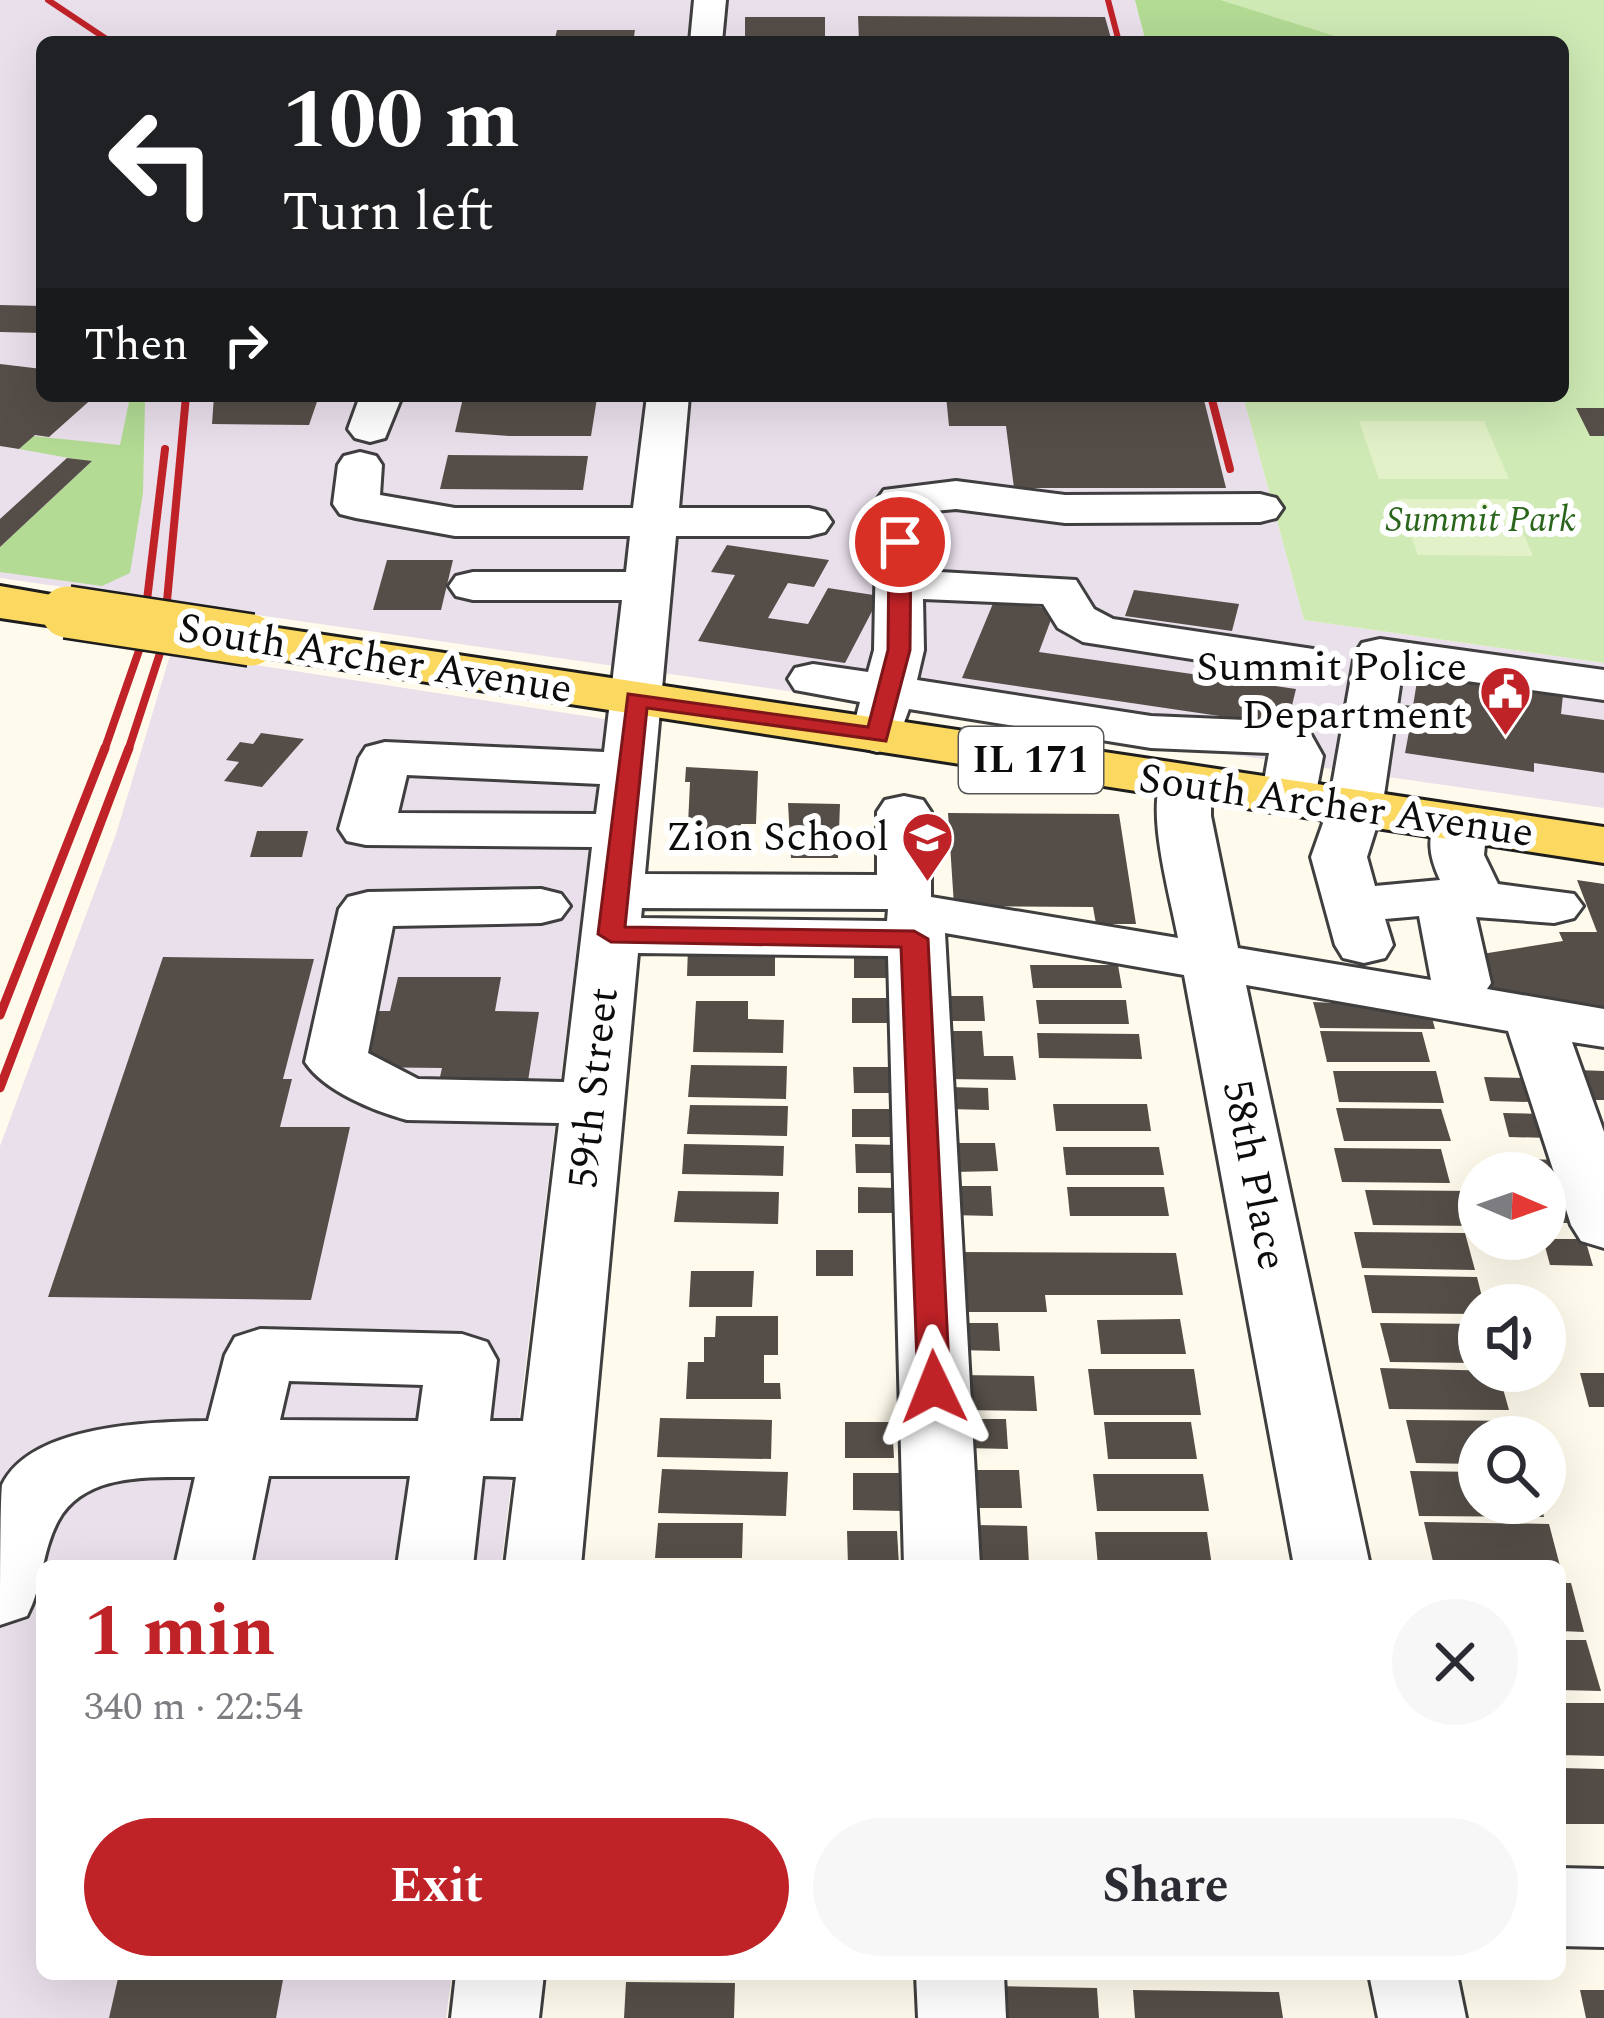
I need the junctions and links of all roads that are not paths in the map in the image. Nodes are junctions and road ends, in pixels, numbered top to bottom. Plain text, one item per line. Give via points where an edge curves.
1 (710, 0) edge
2 (707, 36) edge
3 (667, 402) edge
4 (370, 430) edge
5 (655, 522) junction
6 (809, 522) dead end
7 (1264, 527) dead end
8 (1066, 551) junction
9 (900, 584) junction
10 (473, 586) dead end
11 (648, 586) junction
12 (0, 602) edge
13 (1295, 660) dead end
14 (813, 679) dead end
15 (1604, 685) edge
16 (636, 699) junction
17 (883, 714) junction
18 (1125, 750) junction
19 (629, 769) junction
20 (1184, 783) junction
21 (1288, 798) junction
22 (1355, 808) junction
23 (904, 812) dead end
24 (1460, 824) junction
25 (1604, 845) edge
26 (616, 885) junction
27 (1461, 898) junction
28 (541, 905) dead end
29 (1554, 906) dead end
30 (914, 939) junction
31 (1211, 961) junction
32 (1461, 983) dead end
33 (1533, 1016) junction
34 (1604, 1028) edge
35 (593, 1103) junction
36 (1604, 1225) edge
37 (238, 1448) junction
38 (452, 1449) junction
39 (556, 1449) junction
40 (214, 1560) edge
41 (436, 1560) edge
42 (544, 1560) edge
43 (942, 1560) edge
44 (1331, 1560) edge
45 (0, 1594) edge
46 (1566, 1907) edge
47 (1604, 1908) edge
48 (499, 1980) edge
49 (960, 1980) edge
50 (1414, 1980) edge
51 (495, 2018) edge
52 (962, 2018) edge
53 (1422, 2018) edge

1 - 2 street
3 - 5 street, 59th Street
4 - 5 street via 356,504 455,522
5 - 6 street
5 - 11 street, 59th Street
7 - 8 street
8 - 9 street
8 - 9 street via 956,495 900,500
8 - 13 street via 1075,618 1100,632
9 - 17 street via 899,650
10 - 11 street
11 - 16 street, 59th Street
12 - 16 main road, South Archer Avenue / IL 171, bridge
14 - 17 street
15 - 22 street via 1381,654
16 - 17 main road, South Archer Avenue / IL 171
16 - 19 street, 59th Street
17 - 18 main road, South Archer Avenue / IL 171
18 - 20 main road, South Archer Avenue / IL 171
18 - 21 street via 1269,737 1290,742 1297,756
19 - 26 street, 59th Street
19 - 26 street via 386,758 366,830
20 - 21 main road, South Archer Avenue / IL 171
20 - 31 street, 58th Place
21 - 22 main road, South Archer Avenue / IL 171
22 - 24 main road, South Archer Avenue / IL 171
22 - 27 street via 1339,857 1358,925
23 - 26 street via 905,892
24 - 25 main road, South Archer Avenue / IL 171
24 - 27 street
26 - 30 street
26 - 35 street, 59th Street
27 - 29 street
27 - 32 street via 1449,937
28 - 35 street via 368,909 336,1062 407,1099
30 - 31 street via 915,911
30 - 43 street
31 - 33 street
31 - 44 street, 58th Place
33 - 34 street
33 - 36 street
35 - 39 street, 59th Street
37 - 38 street
37 - 40 street
37 - 45 street via 80,1462 51,1477 28,1505
38 - 39 street
38 - 41 street
39 - 42 street, 59th Street
46 - 47 street
48 - 51 street
49 - 52 street
50 - 53 street

